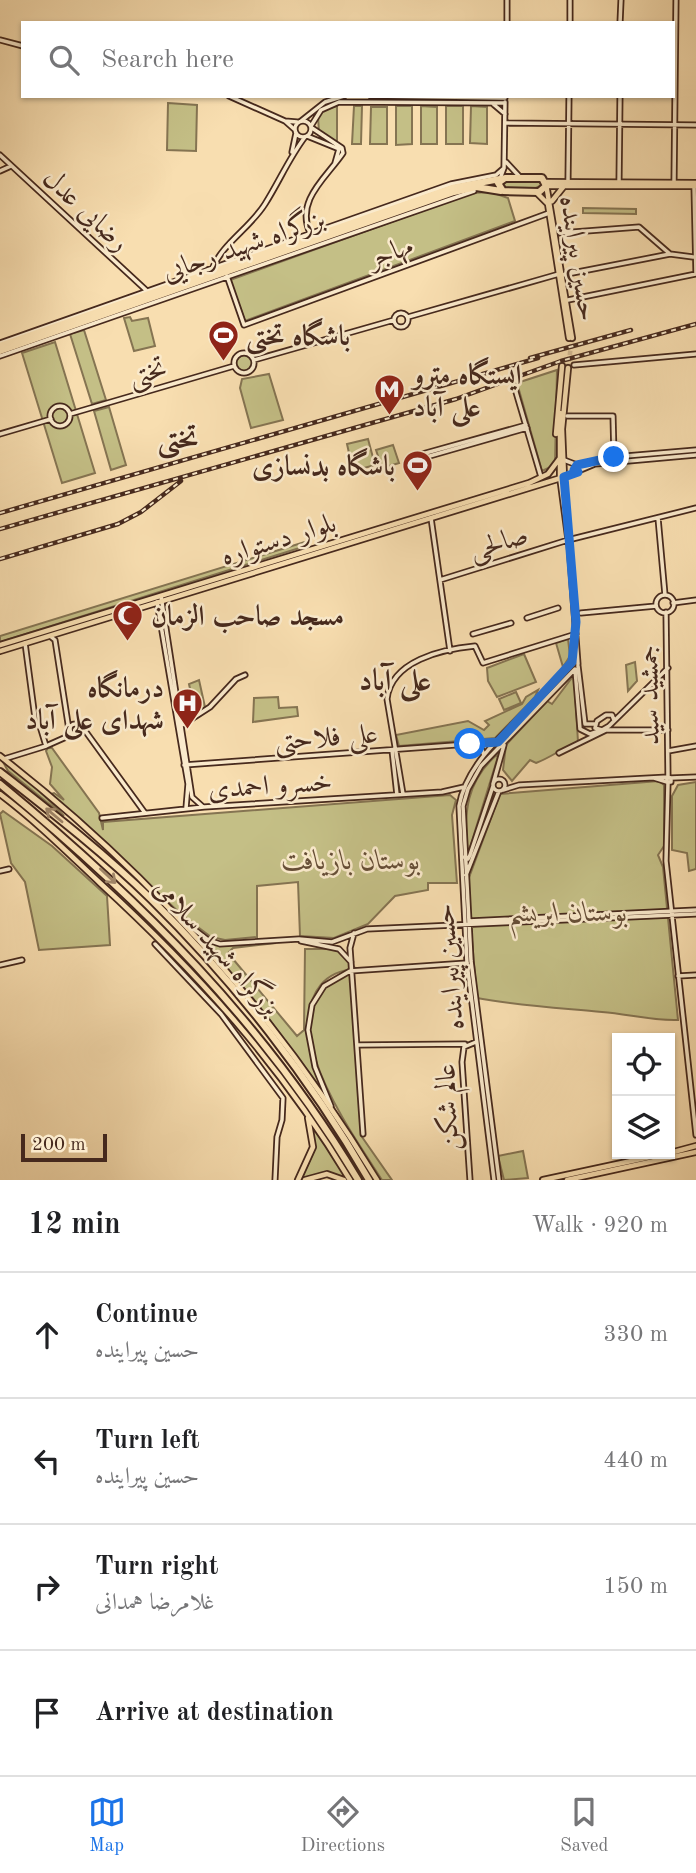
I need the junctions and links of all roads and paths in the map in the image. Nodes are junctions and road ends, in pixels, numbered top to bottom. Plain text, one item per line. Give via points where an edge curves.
1 (506, 0) edge
2 (570, 0) edge
3 (621, 0) edge
4 (676, 0) edge
5 (506, 21) edge
6 (570, 21) edge
7 (621, 21) edge
8 (0, 40) edge
9 (21, 45) edge
10 (242, 98) edge
11 (339, 98) edge
12 (452, 98) edge
13 (569, 98) edge
14 (620, 98) edge
15 (492, 99) edge
16 (505, 99) edge
17 (505, 114) junction
18 (285, 121) junction
19 (300, 122) junction
20 (505, 123) junction
21 (568, 124) junction
22 (619, 124) junction
23 (675, 125) junction
24 (696, 125) edge
25 (311, 127) junction
26 (296, 132) junction
27 (306, 137) junction
28 (341, 152) junction
29 (292, 154) junction
30 (0, 155) edge
31 (505, 159) junction
32 (12, 166) junction
33 (504, 167) junction
34 (0, 171) edge
35 (491, 178) junction
36 (524, 178) junction
37 (500, 179) junction
38 (546, 184) junction
39 (566, 184) junction
40 (619, 184) junction
41 (674, 184) junction
42 (695, 185) edge
43 (491, 189) junction
44 (501, 191) junction
45 (535, 192) junction
46 (548, 198) junction
47 (552, 206) junction
48 (549, 213) junction
49 (695, 222) edge
50 (310, 233) junction
51 (560, 233) dead end
52 (670, 254) junction
53 (693, 257) junction
54 (213, 272) junction
55 (560, 274) junction
56 (696, 274) edge
57 (227, 276) junction
58 (147, 291) junction
59 (568, 300) dead end
60 (111, 312) junction
61 (408, 317) junction
62 (394, 320) junction
63 (100, 321) junction
64 (570, 338) tunnel mouth
65 (0, 344) edge
66 (0, 354) edge
67 (696, 354) edge
68 (254, 360) junction
69 (234, 366) junction
70 (567, 366) junction
71 (513, 382) dead end
72 (70, 414) junction
73 (567, 416) dead end
74 (51, 419) junction
75 (526, 427) junction
76 (0, 434) edge
77 (696, 453) edge
78 (614, 457) junction
79 (415, 458) dead end
80 (561, 458) junction
81 (634, 458) junction
82 (577, 465) junction
83 (562, 467) junction
84 (578, 472) junction
85 (548, 474) junction
86 (541, 477) junction
87 (562, 478) junction
88 (552, 481) junction
89 (562, 491) junction
90 (696, 508) edge
91 (431, 518) junction
92 (658, 518) junction
93 (568, 540) junction
94 (440, 580) junction
95 (664, 595) junction
96 (159, 599) junction
97 (696, 600) edge
98 (673, 603) junction
99 (574, 606) junction
100 (656, 606) junction
101 (558, 608) dead end
102 (666, 612) junction
103 (581, 613) junction
104 (527, 618) dead end
105 (511, 622) dead end
106 (576, 622) junction
107 (473, 634) dead end
108 (576, 634) junction
109 (50, 636) junction
110 (25, 643) junction
111 (0, 645) edge
112 (0, 651) edge
113 (450, 652) junction
114 (571, 663) junction
115 (577, 667) junction
116 (668, 668) junction
117 (245, 675) dead end
118 (35, 718) dead end
119 (614, 720) junction
120 (39, 723) dead end
121 (595, 724) junction
122 (182, 725) junction
123 (86, 726) dead end
124 (80, 729) junction
125 (70, 730) junction
126 (601, 730) junction
127 (668, 730) junction
128 (86, 732) junction
129 (498, 742) junction
130 (504, 743) junction
131 (470, 744) junction
132 (46, 746) junction
133 (696, 746) edge
134 (394, 750) junction
135 (668, 751) junction
136 (559, 753) dead end
137 (2, 757) edge
138 (484, 757) junction
139 (186, 765) junction
140 (499, 765) junction
141 (0, 772) edge
142 (696, 777) edge
143 (669, 780) junction
144 (503, 781) junction
145 (0, 784) edge
146 (493, 785) junction
147 (519, 785) junction
148 (464, 787) junction
149 (501, 791) junction
150 (442, 792) junction
151 (0, 794) edge
152 (403, 794) junction
153 (190, 795) junction
154 (397, 795) junction
155 (460, 800) junction
156 (204, 807) junction
157 (193, 808) junction
158 (186, 809) junction
159 (145, 813) junction
160 (102, 818) dead end
161 (40, 827) junction
162 (81, 838) junction
163 (107, 848) junction
164 (80, 851) junction
165 (464, 857) junction
166 (9, 869) dead end
167 (0, 871) edge
168 (466, 877) junction
169 (143, 909) junction
170 (467, 909) junction
171 (696, 912) edge
172 (670, 914) junction
173 (180, 919) junction
174 (465, 922) junction
175 (480, 923) junction
176 (354, 933) junction
177 (299, 939) junction
178 (469, 941) junction
179 (155, 944) dead end
180 (22, 960) dead end
181 (467, 964) junction
182 (0, 965) edge
183 (354, 971) junction
184 (696, 975) edge
185 (678, 976) junction
186 (198, 977) junction
187 (476, 1042) junction
188 (467, 1044) junction
189 (357, 1045) junction
190 (303, 1108) junction
191 (331, 1108) junction
192 (363, 1134) dead end
193 (696, 1135) edge
194 (696, 1146) edge
195 (675, 1152) edge
196 (696, 1152) edge
197 (641, 1159) edge
198 (275, 1179) edge
199 (298, 1180) edge
200 (305, 1180) edge
201 (344, 1180) edge
202 (350, 1180) edge
203 (358, 1180) edge
204 (369, 1180) edge
205 (377, 1180) edge
206 (470, 1180) edge
207 (495, 1180) edge
208 (543, 1180) edge
209 (567, 1180) edge

1 - 5 street
2 - 6 street
3 - 7 street
4 - 23 street
8 - 9 street
10 - 18 street
11 - 19 street via 318,106
12 - 15 street
13 - 21 street
14 - 22 street
15 - 16 street
15 - 17 street
15 - 25 street via 339,102 318,112
16 - 17 street
17 - 20 street
18 - 19 street
18 - 26 street
19 - 25 street
19 - 26 street
20 - 21 street
20 - 31 street
21 - 22 street
21 - 39 street
22 - 23 street
22 - 40 street
23 - 24 street
23 - 41 street
25 - 27 street
25 - 28 street via 342,148
26 - 27 street
26 - 29 street
27 - 28 street
27 - 29 street
28 - 50 street via 305,211
29 - 54 street via 264,206
30 - 32 street, رضایی عدل
31 - 33 street
31 - 36 street via 511,170
32 - 34 street
32 - 58 street, رضایی عدل
33 - 35 street
33 - 37 street
35 - 37 highway, بزرگراه شهید رجایی
35 - 43 highway via 496,183
35 - 50 street via 451,184
35 - 54 highway, بزرگراه شهید رجایی
36 - 37 highway, بزرگراه شهید رجایی
36 - 38 highway, بزرگراه شهید رجایی
37 - 44 highway
38 - 39 main road
38 - 45 highway via 544,190
38 - 46 main road, حسین پیراینده
39 - 40 main road
39 - 47 main road
40 - 41 main road
41 - 42 main road
42 - 49 street
43 - 44 highway, بزرگراه شهید رجایی
43 - 54 highway, بزرگراه شهید رجایی via 454,192
43 - 57 street via 455,196
44 - 45 highway, بزرگراه شهید رجایی
45 - 46 main road, حسین پیراینده
46 - 47 main road, حسین پیراینده
46 - 48 main road, حسین پیراینده
47 - 55 main road, حسین پیراینده
48 - 55 main road, حسین پیراینده
48 - 57 street, مهاجر via 244,324
49 - 53 street
50 - 54 street
51 - 52 street via 639,227
52 - 53 street
52 - 55 street
53 - 56 street
54 - 58 street
54 - 60 highway, بزرگراه شهید رجایی
54 - 65 highway, بزرگراه شهید رجایی
55 - 61 street
55 - 64 main road, حسین پیراینده
56 - 59 street
57 - 63 street
58 - 65 street
60 - 63 main road
60 - 66 highway, بزرگراه شهید رجایی
61 - 62 street via 398,313
61 - 62 street via 404,326
62 - 68 street
63 - 66 street
67 - 70 street
68 - 69 street via 241,354
68 - 69 street via 248,373
69 - 72 street, تختی
70 - 80 main road
70 - 80 main road via 556,429
71 - 75 street
72 - 74 street via 63,426
72 - 74 street via 57,406
73 - 78 street via 613,416
74 - 76 street
75 - 79 street
75 - 86 street
77 - 81 street
78 - 81 street
78 - 82 street
80 - 82 street
80 - 83 main road
80 - 85 main road, بلوار دستواره
81 - 84 street via 594,464
82 - 84 street via 574,470
83 - 85 main road
83 - 87 main road
84 - 87 street
85 - 86 main road, بلوار دستواره
85 - 88 main road via 553,474
86 - 96 main road, بلوار دستواره
87 - 88 main road, بلوار دستواره
87 - 89 street
87 - 93 street
88 - 89 street
88 - 91 main road, بلوار دستواره
89 - 93 street
90 - 92 street, صالحی
91 - 94 street
91 - 96 main road, بلوار دستواره
92 - 93 street, صالحی
92 - 95 street
93 - 94 street, صالحی
93 - 99 street
94 - 113 street
95 - 98 street
95 - 100 street
96 - 109 main road, بلوار دستواره
96 - 111 main road, بلوار دستواره
96 - 122 street
96 - 139 street
97 - 98 street
98 - 102 street
99 - 103 street
99 - 106 street
100 - 102 street
100 - 103 street
101 - 104 street
102 - 116 street, جمشید سید
103 - 106 street
105 - 107 street
106 - 108 street
108 - 113 street via 483,663 475,646
108 - 114 street
108 - 115 street
109 - 110 main road, بلوار دستواره
109 - 125 street via 55,640
110 - 112 main road, بلوار دستواره
110 - 118 street
113 - 134 street via 410,663 393,678 387,699
114 - 115 street
114 - 129 street, حسین پیراینده
115 - 121 street via 585,724
115 - 126 street via 580,729 590,734
115 - 130 street, حسین پیراینده
116 - 119 street
116 - 127 street, جمشید سید
117 - 122 street
119 - 121 street via 606,715
119 - 126 street
120 - 132 street
121 - 126 street
122 - 139 street
123 - 128 street
124 - 125 street
124 - 125 street via 78,724
124 - 128 street
125 - 132 street
127 - 135 street, جمشید سید
127 - 136 street via 606,730
128 - 159 street
129 - 131 street, علی فلاحتی
129 - 138 street, حسین پیراینده
130 - 140 street
130 - 165 street, حسین پیراینده via 481,766 466,794
131 - 134 street, علی فلاحتی
131 - 138 street via 482,750
132 - 137 street
133 - 135 street
134 - 139 street, علی فلاحتی
134 - 152 street
134 - 154 street
135 - 143 street, جمشید سید
137 - 163 main road
138 - 148 street, حسین پیراینده
139 - 153 street
140 - 144 street
140 - 146 street
162 -> 141 highway, بزرگراه شهید سلامی
142 - 143 street
143 - 147 street
143 - 172 street, جمشید سید via 666,861
144 - 146 street
144 - 147 street
144 - 149 street
145 - 164 highway, بزرگراه شهید سلامی
146 - 149 street
146 - 165 street via 470,855
147 - 149 street
148 - 150 street, خسرو احمدی
148 - 155 street, حسین پیراینده
149 - 168 street
150 - 152 street, خسرو احمدی
150 - 155 street
151 - 161 main road
152 - 154 street, خسرو احمدی
153 - 156 street
153 - 157 street
153 - 158 street
154 - 156 street, خسرو احمدی
155 - 174 street, حسین پیراینده via 457,823
156 - 157 street, خسرو احمدی
157 - 158 street, خسرو احمدی
158 - 159 street, خسرو احمدی
159 - 160 street, خسرو احمدی
161 - 164 highway
161 - 186 main road
162 - 163 main road
162 - 204 highway, بزرگراه شهید سلامی via 168,917 245,1005 314,1094
163 - 173 main road
164 -> 169 highway, بزرگراه شهید سلامی
165 - 168 street, حسین پیراینده
166 - 167 street
168 - 170 street, حسین پیراینده
169 - 186 main road
169 - 203 highway, بزرگراه شهید سلامی via 238,1010 311,1106
170 - 174 street, حسین پیراینده
170 - 175 street
171 - 172 street
172 - 175 street
172 - 185 street, جمشید سید
173 - 177 street via 216,944
173 - 191 main road via 267,1019
174 - 175 street
174 - 176 street
174 - 178 street, حسین پیراینده
174 - 181 street, حسین پیراینده
175 - 178 street
176 - 177 street via 332,942
176 - 183 street
177 - 183 street via 304,944 343,950
178 - 207 street, حسین پیراینده
179 - 198 street via 221,1014 283,1098
180 - 182 street
181 - 183 street
181 - 187 street, حسین پیراینده
183 - 189 street
183 - 191 street via 324,986 310,1012 313,1058
184 - 185 street
185 - 193 street, جمشید سید
186 - 190 main road
187 - 188 street, عالم شکن
187 - 207 street, حسین پیراینده
188 - 189 street
188 - 206 street, عالم شکن via 462,1089
189 - 192 street
190 - 199 main road via 311,1124 313,1147
190 - 202 main road
191 - 205 main road
194 - 195 main road
196 - 209 main road
197 - 208 main road
200 - 201 main road via 322,1174

